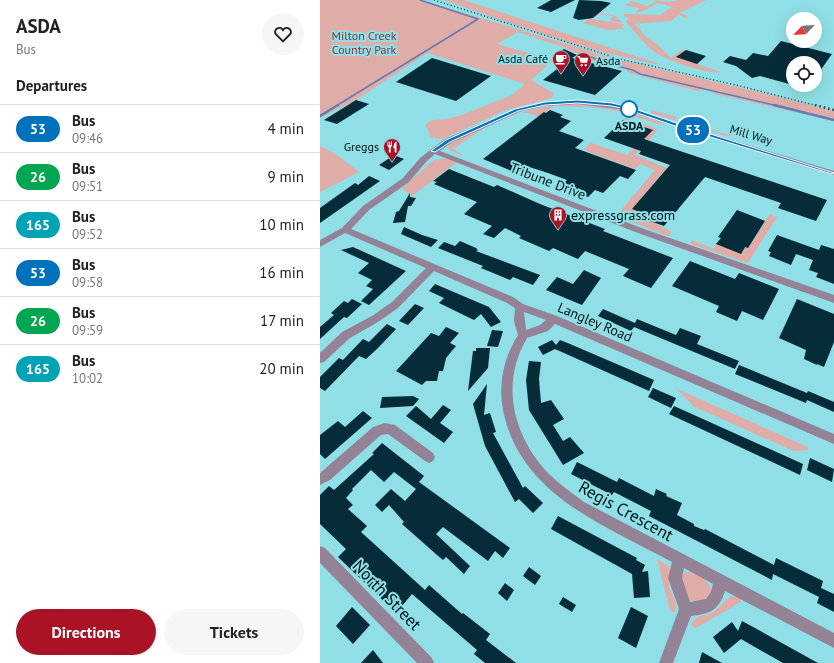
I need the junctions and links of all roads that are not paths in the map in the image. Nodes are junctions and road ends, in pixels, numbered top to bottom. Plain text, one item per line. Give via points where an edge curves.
1 (433, 151) junction
2 (834, 173) edge
3 (345, 230) junction
4 (320, 244) edge
5 (433, 268) junction
6 (834, 299) edge
7 (520, 307) junction
8 (554, 319) junction
9 (523, 335) junction
10 (320, 359) edge
11 (834, 439) edge
12 (429, 457) dead end
13 (320, 479) edge
14 (320, 553) edge
15 (679, 559) junction
16 (721, 581) junction
17 (686, 609) junction
18 (834, 641) edge
19 (427, 663) edge
20 (666, 663) edge

1 - 2 street, Mill Way via 448,141 517,110 545,104 578,102 628,108 678,126
1 - 3 street, Mill Way via 406,180 366,208
1 - 6 street, Tribune Drive via 641,231
3 - 4 street, Mill Way
3 - 5 street, Langley Road
5 - 7 street, Langley Road via 510,300
5 - 10 street via 394,305 346,335
7 - 8 street, Langley Road
7 - 9 street via 519,326
8 - 9 street via 544,328
8 - 11 street, Langley Road
9 - 15 street, Regis Crescent via 512,355 506,394 513,427 531,463 564,496
12 - 13 street via 392,429 385,428
14 - 19 street, North Street
15 - 16 street, Regis Crescent
15 - 17 street via 675,578
16 - 17 street via 718,595 712,604 707,607
16 - 18 street, Regis Crescent
17 - 20 street

